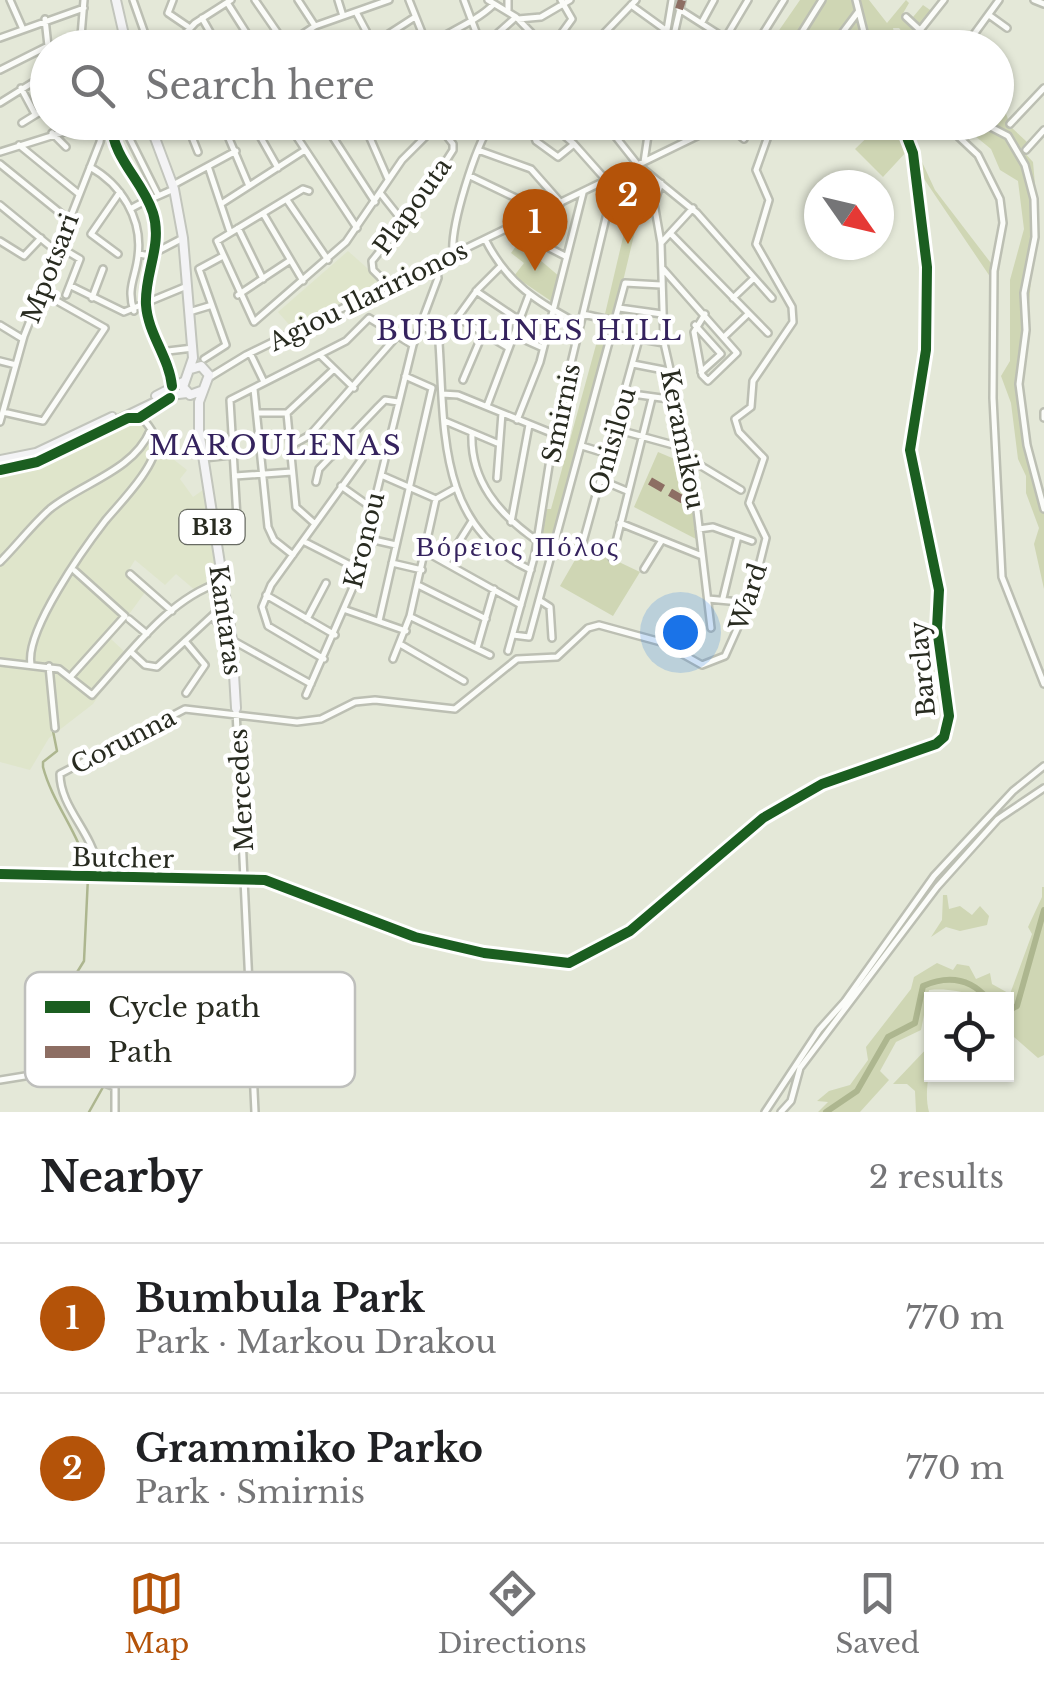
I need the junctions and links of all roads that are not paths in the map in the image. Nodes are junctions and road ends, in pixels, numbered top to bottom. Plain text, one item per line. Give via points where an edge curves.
1 (10, 0) edge
2 (116, 0) edge
3 (134, 0) edge
4 (171, 0) edge
5 (255, 0) edge
6 (298, 0) edge
7 (338, 0) edge
8 (390, 0) edge
9 (409, 0) edge
10 (464, 0) edge
11 (508, 0) edge
12 (672, 0) edge
13 (682, 0) edge
14 (714, 0) edge
15 (748, 0) edge
16 (784, 0) edge
17 (822, 0) edge
18 (856, 0) edge
19 (944, 0) edge
20 (999, 0) edge
21 (229, 1) edge
22 (565, 1) edge
23 (491, 2) edge
24 (633, 3) edge
25 (0, 4) edge
26 (84, 4) edge
27 (679, 9) junction
28 (356, 12) junction
29 (508, 12) junction
30 (858, 12) junction
31 (989, 15) junction
32 (344, 16) junction
33 (415, 17) junction
34 (906, 17) dead end
35 (202, 18) junction
36 (517, 18) junction
37 (45, 19) junction
38 (470, 19) junction
39 (672, 20) junction
40 (702, 22) junction
41 (316, 26) junction
42 (22, 27) junction
43 (190, 28) joint
44 (1007, 28) dead end
45 (46, 30) edge
46 (82, 30) edge
47 (123, 30) edge
48 (144, 30) edge
49 (208, 30) edge
50 (246, 30) edge
51 (274, 30) edge
52 (309, 30) edge
53 (363, 30) edge
54 (395, 30) edge
55 (419, 30) edge
56 (452, 30) edge
57 (475, 30) edge
58 (501, 30) edge
59 (529, 30) edge
60 (563, 30) edge
61 (607, 30) edge
62 (666, 30) edge
63 (667, 30) edge
64 (670, 30) edge
65 (715, 30) edge
66 (730, 30) edge
67 (765, 30) edge
68 (803, 30) edge
69 (844, 30) edge
70 (863, 30) edge
71 (920, 30) edge
72 (923, 30) edge
73 (978, 30) edge
74 (0, 38) edge
75 (30, 55) edge
76 (0, 69) edge
77 (30, 83) edge
78 (22, 88) junction
79 (1044, 88) edge
80 (0, 103) edge
81 (30, 104) edge
82 (30, 118) edge
83 (1014, 120) edge
84 (22, 124) dead end
85 (1044, 130) edge
86 (34, 140) edge
87 (58, 140) edge
88 (95, 140) edge
89 (131, 140) edge
90 (156, 140) edge
91 (193, 140) edge
92 (231, 140) edge
93 (262, 140) edge
94 (299, 140) edge
95 (335, 140) edge
96 (371, 140) edge
97 (423, 140) edge
98 (450, 140) edge
99 (483, 140) edge
100 (535, 140) edge
101 (569, 140) edge
102 (618, 140) edge
103 (647, 140) edge
104 (689, 140) edge
105 (767, 140) edge
106 (908, 140) edge
107 (964, 140) edge
108 (1010, 140) edge
109 (574, 144) junction
110 (19, 145) junction
111 (66, 147) dead end
112 (1, 149) edge
113 (306, 150) junction
114 (478, 150) junction
115 (1026, 150) dead end
116 (236, 151) junction
117 (198, 152) dead end
118 (629, 154) junction
119 (641, 163) junction
120 (0, 164) edge
121 (208, 166) junction
122 (90, 167) junction
123 (278, 168) junction
124 (625, 172) junction
125 (470, 176) junction
126 (616, 176) junction
127 (388, 180) junction
128 (606, 180) junction
129 (662, 183) junction
130 (249, 186) junction
131 (173, 187) junction
132 (671, 190) junction
133 (310, 191) dead end
134 (120, 192) junction
135 (584, 192) junction
136 (380, 193) junction
137 (661, 193) junction
138 (79, 194) junction
139 (158, 194) junction
140 (527, 198) dead end
141 (286, 200) junction
142 (375, 202) junction
143 (561, 203) junction
144 (221, 204) junction
145 (0, 206) edge
146 (693, 208) junction
147 (130, 210) junction
148 (264, 214) junction
149 (68, 220) junction
150 (404, 222) junction
151 (517, 224) junction
152 (238, 228) junction
153 (357, 228) junction
154 (230, 232) junction
155 (671, 234) junction
156 (41, 238) junction
157 (183, 238) junction
158 (486, 239) junction
159 (0, 241) edge
160 (662, 243) junction
161 (57, 248) junction
162 (160, 250) dead end
163 (118, 254) dead end
164 (138, 254) junction
165 (453, 255) junction
166 (150, 256) dead end
167 (223, 256) junction
168 (565, 256) junction
169 (328, 260) junction
170 (289, 261) junction
171 (436, 264) junction
172 (500, 268) junction
173 (662, 269) junction
174 (103, 270) dead end
175 (754, 278) junction
176 (263, 279) junction
177 (303, 281) junction
178 (70, 286) junction
179 (187, 286) junction
180 (389, 286) junction
181 (662, 286) junction
182 (476, 291) junction
183 (40, 292) junction
184 (238, 294) junction
185 (529, 294) junction
186 (66, 296) dead end
187 (92, 298) junction
188 (733, 298) junction
189 (772, 298) dead end
190 (209, 306) junction
191 (619, 308) junction
192 (553, 310) junction
193 (134, 311) junction
194 (190, 312) junction
195 (583, 314) junction
196 (662, 314) junction
197 (705, 314) junction
198 (748, 314) junction
199 (460, 319) junction
200 (519, 320) junction
201 (615, 322) junction
202 (0, 325) edge
203 (580, 325) junction
204 (695, 325) junction
205 (420, 326) junction
206 (483, 333) junction
207 (768, 333) dead end
208 (612, 334) junction
209 (397, 336) junction
210 (514, 336) junction
211 (724, 337) junction
212 (23, 339) junction
213 (639, 339) junction
214 (439, 343) junction
215 (664, 343) junction
216 (413, 345) junction
217 (193, 346) junction
218 (509, 348) junction
219 (544, 348) junction
220 (168, 351) dead end
221 (250, 353) junction
222 (320, 356) junction
223 (0, 361) edge
224 (203, 364) junction
225 (633, 364) junction
226 (16, 365) junction
227 (227, 365) junction
228 (191, 369) junction
229 (334, 369) junction
230 (669, 371) junction
231 (701, 372) junction
232 (404, 376) junction
233 (208, 379) junction
234 (462, 380) dead end
235 (184, 382) junction
236 (264, 382) junction
237 (254, 388) junction
238 (354, 388) junction
239 (202, 391) junction
240 (625, 392) junction
241 (189, 394) junction
242 (442, 394) junction
243 (652, 398) junction
244 (676, 400) junction
245 (398, 402) junction
246 (488, 406) junction
247 (139, 412) junction
248 (257, 413) junction
249 (287, 413) junction
250 (502, 413) junction
251 (199, 414) junction
252 (1, 420) edge
253 (443, 420) junction
254 (517, 420) junction
255 (530, 425) junction
256 (616, 428) junction
257 (150, 431) junction
258 (472, 433) junction
259 (310, 434) junction
260 (554, 434) junction
261 (642, 436) junction
262 (497, 443) junction
263 (290, 446) junction
264 (582, 446) junction
265 (688, 448) junction
266 (608, 454) junction
267 (231, 455) junction
268 (332, 456) junction
269 (202, 458) junction
270 (362, 459) dead end
271 (691, 460) junction
272 (0, 463) edge
273 (292, 472) junction
274 (262, 474) junction
275 (381, 475) junction
276 (234, 476) junction
277 (497, 478) dead end
278 (601, 480) junction
279 (316, 482) dead end
280 (341, 486) junction
281 (409, 487) junction
282 (454, 489) junction
283 (742, 490) dead end
284 (627, 491) junction
285 (436, 500) junction
286 (372, 508) junction
287 (1044, 509) edge
288 (472, 521) junction
289 (510, 522) junction
290 (620, 522) junction
291 (314, 523) junction
292 (211, 525) junction
293 (699, 528) junction
294 (738, 536) junction
295 (365, 538) junction
296 (303, 540) junction
297 (662, 540) junction
298 (538, 541) junction
299 (584, 542) dead end
300 (752, 542) dead end
301 (396, 545) junction
302 (426, 552) junction
303 (536, 554) junction
304 (293, 555) junction
305 (702, 556) junction
306 (551, 557) junction
307 (612, 558) dead end
308 (447, 561) junction
309 (0, 562) edge
310 (392, 563) junction
311 (358, 569) junction
312 (74, 570) junction
313 (422, 570) junction
314 (531, 570) junction
315 (644, 570) dead end
316 (130, 574) dead end
317 (221, 582) junction
318 (326, 583) dead end
319 (418, 584) junction
320 (494, 588) junction
321 (266, 595) junction
322 (723, 598) junction
323 (707, 599) junction
324 (539, 600) junction
325 (740, 602) dead end
326 (226, 604) junction
327 (521, 605) junction
328 (346, 610) junction
329 (172, 611) junction
330 (212, 616) junction
331 (410, 616) junction
332 (486, 618) junction
333 (129, 619) dead end
334 (306, 619) junction
335 (379, 621) junction
336 (710, 628) dead end
337 (406, 631) junction
338 (148, 634) junction
339 (336, 635) junction
340 (513, 635) junction
341 (552, 638) dead end
342 (186, 640) junction
343 (232, 640) junction
344 (400, 644) junction
345 (226, 648) dead end
346 (477, 649) junction
347 (508, 651) dead end
348 (131, 652) junction
349 (490, 655) dead end
350 (324, 658) junction
351 (393, 659) dead end
352 (0, 662) edge
353 (31, 664) junction
354 (49, 666) junction
355 (72, 675) junction
356 (464, 681) dead end
357 (312, 684) junction
358 (1044, 684) edge
359 (186, 693) dead end
360 (306, 696) dead end
361 (236, 710) junction
362 (56, 728) dead end
363 (1044, 766) edge
364 (1044, 788) edge
365 (90, 873) junction
366 (0, 874) edge
367 (245, 882) junction
368 (249, 972) edge
369 (25, 1076) edge
370 (0, 1080) edge
371 (112, 1087) edge
372 (255, 1087) edge
373 (115, 1112) edge
374 (256, 1112) edge
375 (765, 1112) edge
376 (781, 1112) edge

1 - 25 street
1 - 42 street
2 - 47 main road
3 - 48 street
4 - 43 street via 168,13
5 - 51 street
6 - 41 street
7 - 32 street
8 - 28 street
9 - 33 street
10 - 38 street
11 - 29 street
12 - 39 street
13 - 27 street
14 - 40 street
15 - 66 street
16 - 67 street
17 - 68 street
18 - 30 street
19 - 72 street
20 - 31 street
21 - 35 street
21 - 50 street
22 - 36 street via 541,17
22 - 60 street via 572,19
23 - 29 street
23 - 38 street via 481,17
24 - 61 street
24 - 62 street
26 - 37 street
26 - 46 street
27 - 39 street
27 - 40 street
28 - 32 street
28 - 53 street
29 - 36 street
30 - 69 street
30 - 70 street
31 - 44 street
31 - 73 street
32 - 41 street
33 - 54 street
33 - 55 street
34 - 71 street
35 - 43 street
35 - 49 street
36 - 58 street
36 - 59 street
37 - 42 street
37 - 45 street
38 - 56 street
38 - 57 street
39 - 63 street
39 - 64 street
40 - 65 street
41 - 52 street
42 - 74 street
75 - 76 street
77 - 78 street
78 - 80 street
78 - 81 street
79 - 83 street
82 - 84 street
85 - 115 street
86 - 110 street
87 - 111 street
88 - 122 street, Mpotsari
89 - 139 street
90 - 131 main road
91 - 117 street
92 - 116 street
93 - 123 street
94 - 113 street
95 - 142 street
96 - 127 street
97 - 127 street
98 - 150 street, Plapouta via 453,150
99 - 114 street
100 - 109 street via 558,157
101 - 109 street
102 - 118 street
103 - 119 street
104 - 119 street, Agiou Ilaririonos
105 - 361 street, Ward via 756,170 769,200 756,244 794,322 753,381 750,407 735,419 738,432 764,458 749,503 766,532 754,590 725,656 702,665 661,642 599,625 552,659 517,659 455,708 355,702 321,720 294,722
106 - 367 street, Barclay via 927,268 926,350 910,450 940,590 937,628 949,716 944,737 822,784 763,818 634,928 568,963 415,937 272,882
107 - 358 street via 989,171 1000,199 993,398 1002,577
108 - 287 street via 1034,199 1019,384
109 - 128 street
110 - 112 street
110 - 138 street
113 - 123 street
113 - 153 street
114 - 125 street
114 - 143 street via 528,167
116 - 121 street
116 - 130 street
118 - 119 street
118 - 124 street
119 - 124 street, Agiou Ilaririonos
119 - 129 street
120 - 149 street
121 - 131 street
121 - 144 street
122 - 134 street
122 - 138 street, Mpotsari
123 - 130 street
124 - 126 street, Agiou Ilaririonos
125 - 140 street
125 - 165 street
126 - 128 street, Agiou Ilaririonos
126 - 195 street, Smirnis
127 - 136 street
128 - 135 street, Agiou Ilaririonos
129 - 132 street
129 - 137 street, Keramikou
130 - 144 street
131 - 139 street
131 - 157 main road
132 - 137 street
132 - 146 street
133 - 141 street
134 - 147 street
134 - 163 street via 92,234
135 - 143 street, Agiou Ilaririonos
135 - 168 street
136 - 142 street
136 - 150 street
137 - 160 street, Keramikou via 654,202
138 - 149 street, Mpotsari
139 - 147 street
141 - 148 street
141 - 169 street
142 - 153 street
143 - 151 street, Agiou Ilaririonos
144 - 154 street
145 - 156 street
146 - 155 street
146 - 175 street
147 - 164 street
148 - 152 street
148 - 170 street
149 - 161 street, Mpotsari
150 - 180 street, Plapouta via 372,262
151 - 158 street, Agiou Ilaririonos
151 - 168 street
152 - 154 street
152 - 176 street
153 - 169 street
154 - 167 street via 217,240
155 - 160 street
155 - 188 street
156 - 159 street via 24,256
156 - 161 street
157 - 162 street
157 - 179 main road
158 - 165 street, Agiou Ilaririonos
158 - 172 street
160 - 173 street, Keramikou
161 - 178 street via 80,258
161 - 183 street, Mpotsari
164 - 166 street
164 - 193 street via 129,288
165 - 171 street, Agiou Ilaririonos
167 - 184 street
167 - 190 street via 199,269
168 - 192 street
169 - 177 street
170 - 176 street
170 - 177 street
171 - 180 street, Agiou Ilaririonos
171 - 205 street, Kronou
172 - 182 street
172 - 185 street
173 - 181 street, Keramikou
173 - 197 street
174 - 187 street
175 - 188 street
175 - 189 street
176 - 184 street
177 - 184 street via 256,322
178 - 186 street
178 - 187 street
179 - 193 street
179 - 194 main road
180 - 221 street, Agiou Ilaririonos
181 - 191 street via 628,281
181 - 196 street, Keramikou
182 - 199 street
182 - 200 street
183 - 212 street, Mpotsari
183 - 252 street via 104,328 44,420
185 - 192 street
185 - 200 street
187 - 193 street via 117,311
188 - 198 street
190 - 194 street
190 - 224 street via 226,345
191 - 196 street
191 - 201 street
192 - 203 street
192 - 219 street
194 - 217 main road
195 - 201 street
195 - 203 street, Smirnis
196 - 215 street, Keramikou
197 - 204 street
197 - 211 street
198 - 207 street
198 - 211 street
199 - 206 street
199 - 214 street
200 - 210 street
201 - 208 street
202 - 212 street
203 - 260 street, Smirnis
204 - 231 street
204 - 231 street via 720,354
205 - 214 street
205 - 216 street, Kronou
206 - 218 street
206 - 234 street
208 - 213 street
208 - 264 street
209 - 216 street
209 - 222 street via 368,318
209 - 238 street
210 - 218 street
210 - 219 street
211 - 231 street via 736,357 710,380
212 - 226 street, Mpotsari
213 - 215 street
213 - 225 street, Onisilou
214 - 242 street
215 - 230 street, Keramikou
216 - 232 street, Kronou
217 - 220 street
217 - 224 main road
217 - 228 main road
218 - 246 street
219 - 254 street
221 - 227 street, Agiou Ilaririonos
221 - 236 street
222 - 229 street
222 - 236 street
223 - 226 street
224 - 227 street, Agiou Ilaririonos
224 - 228 main road
224 - 233 main road
225 - 230 street
225 - 240 street, Onisilou
226 - 252 street, Mpotsari
227 - 233 street, Agiou Ilaririonos
228 - 235 main road
229 - 238 street
229 - 249 street
230 - 244 street, Keramikou
232 - 245 street, Kronou
232 - 281 street via 432,388
233 - 239 main road, B13
235 - 241 main road, B13
235 - 272 main road via 36,453
236 - 237 street
237 - 248 street
237 - 267 street via 230,400
238 - 259 street
239 - 241 main road
239 - 251 main road, Kantaras / B13
240 - 243 street
240 - 256 street, Onisilou
241 - 247 main road via 175,393
241 - 251 main road, Kantaras / B13
242 - 246 street
242 - 253 street
243 - 244 street
243 - 261 street
244 - 265 street, Keramikou
245 - 268 street via 385,400
245 - 275 street, Kronou
246 - 250 street
247 - 257 street
247 - 272 main road via 38,458
248 - 249 street
248 - 274 street
249 - 263 street
250 - 254 street
250 - 262 street
251 - 269 main road, Kantaras / B13
253 - 258 street
253 - 282 street
254 - 255 street
255 - 260 street
255 - 289 street
256 - 261 street
256 - 266 street, Onisilou
257 - 309 street via 120,467 48,512
257 - 312 street via 156,442 144,474
258 - 262 street
258 - 289 street via 478,474
259 - 263 street
259 - 268 street
260 - 298 street, Smirnis
261 - 265 street
261 - 284 street
262 - 277 street
263 - 273 street
264 - 266 street
264 - 306 street
265 - 271 street, Keramikou
266 - 278 street, Onisilou
267 - 269 street
267 - 276 street
268 - 279 street
269 - 292 main road, Kantaras / B13
270 - 280 street
271 - 283 street
271 - 293 street, Keramikou
273 - 274 street
273 - 291 street via 296,509
274 - 276 street
274 - 304 street via 270,532
275 - 281 street
275 - 286 street, Kronou
276 - 292 street via 238,518
278 - 284 street
278 - 299 street, Onisilou
280 - 286 street
280 - 291 street
281 - 285 street
281 - 301 street
282 - 285 street
282 - 288 street
284 - 290 street
285 - 302 street
286 - 295 street, Kronou
288 - 308 street
288 - 314 street
289 - 298 street
290 - 297 street
290 - 307 street
291 - 296 street
292 - 317 main road, Kantaras / B13
293 - 294 street
293 - 305 street, Keramikou
294 - 300 street
294 - 322 street
295 - 301 street
295 - 311 street, Kronou
296 - 304 street
296 - 311 street
297 - 305 street
297 - 315 street
298 - 303 street, Smirnis
301 - 310 street
302 - 308 street
302 - 313 street
303 - 306 street
303 - 314 street, Smirnis
304 - 321 street
305 - 323 street, Keramikou
306 - 324 street
308 - 320 street
310 - 313 street
310 - 335 street
311 - 328 street, Kronou
312 - 353 street via 34,634
312 - 355 street via 125,616
313 - 319 street
314 - 327 street, Smirnis
316 - 329 street
317 - 326 main road, Kantaras / B13
317 - 329 street
318 - 334 street
319 - 331 street
319 - 332 street
320 - 327 street
320 - 332 street
321 - 334 street
321 - 350 street via 262,612 268,626
322 - 323 street
322 - 325 street
323 - 336 street, Keramikou
324 - 340 street via 528,639
324 - 341 street via 550,607
326 - 330 street
326 - 343 main road, Kantaras / B13
327 - 340 street, Smirnis
328 - 335 street
328 - 339 street, Kronou
329 - 338 street
330 - 342 street
330 - 345 street via 224,630
331 - 337 street
331 - 346 street
332 - 346 street
333 - 338 street
334 - 339 street
335 - 337 street
337 - 344 street
338 - 348 street
339 - 350 street, Kronou
340 - 347 street, Smirnis
342 - 348 street via 157,668
342 - 359 street via 205,664
343 - 357 street
343 - 361 main road, Kantaras / B13
344 - 351 street
344 - 356 street
346 - 349 street
348 - 355 street via 92,695
350 - 357 street, Kronou
352 - 353 street
353 - 354 street
354 - 355 street
354 - 362 street
357 - 360 street, Kronou
361 - 365 street, Corunna via 185,709 64,768 61,788 96,857
361 - 367 street, Mercedes
363 - 375 street via 934,876
364 - 376 street via 998,818 923,904 800,1068
365 - 366 street, Butcher
365 - 367 street, Butcher
367 - 368 street, Mercedes
369 - 370 street
371 - 373 street
372 - 374 street, Mercedes

